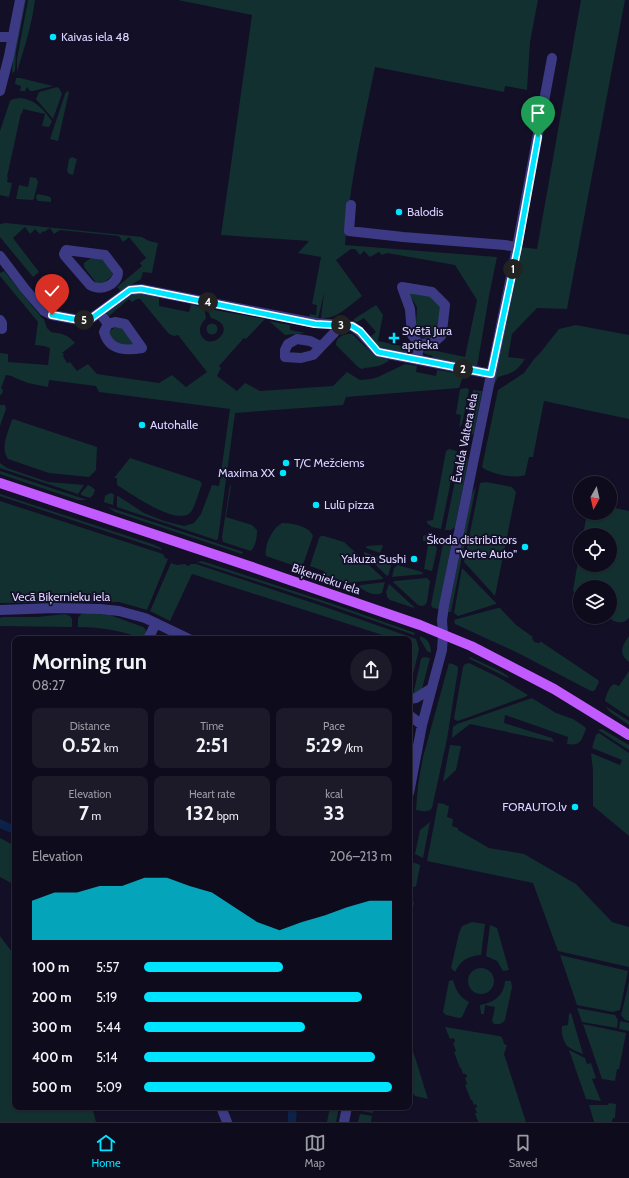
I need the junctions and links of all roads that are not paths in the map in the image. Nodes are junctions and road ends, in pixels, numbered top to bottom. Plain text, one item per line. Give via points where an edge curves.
1 (20, 0) edge
2 (0, 37) edge
3 (12, 37) junction
4 (0, 47) edge
5 (9, 56) junction
6 (552, 58) dead end
7 (0, 91) edge
8 (351, 204) dead end
9 (518, 247) junction
10 (1, 260) edge
11 (108, 286) junction
12 (118, 298) junction
13 (100, 313) junction
14 (0, 320) edge
15 (108, 324) dead end
16 (338, 325) junction
17 (0, 328) edge
18 (419, 344) junction
19 (320, 346) dead end
20 (417, 360) junction
21 (491, 374) junction
22 (0, 483) edge
23 (0, 610) edge
24 (152, 633) edge
25 (443, 635) junction
26 (170, 636) edge
27 (432, 688) junction
28 (412, 699) edge
29 (412, 717) edge
30 (422, 725) junction
31 (629, 735) edge
32 (412, 777) edge
33 (222, 1110) edge
34 (346, 1110) edge
35 (227, 1122) edge
36 (344, 1122) edge

1 - 3 street
2 - 3 street
3 - 5 street
4 - 5 street
5 - 7 street
6 - 9 street, Ēvalda Valtera iela
8 - 9 street via 348,231
9 - 21 street, Ēvalda Valtera iela
10 - 13 street via 44,311 79,320 89,320
11 - 11 street via 98,288 90,285 65,256 64,251 105,255 118,272 117,279
11 - 12 street
12 - 13 street
12 - 16 street via 130,290 141,289 315,324
13 - 15 street
14 - 17 street via 2,329
16 - 19 street via 334,333
16 - 20 street via 352,326 360,331 378,352
18 - 18 street via 412,335 410,309 402,287 432,292 445,305 441,336 433,343
18 - 20 street
20 - 21 street
21 - 25 street, Ēvalda Valtera iela via 443,613
22 - 25 main road, Biķernieku iela via 252,567
23 - 24 street, Vecā Biķernieku iela via 55,608 119,611 145,618
24 - 26 street, Vecā Biķernieku iela
25 - 27 street, Ēvalda Valtera iela
25 - 31 main road, Biķernieku iela via 471,646 554,689
27 - 28 street
27 - 30 street, Ēvalda Valtera iela
29 - 30 street
30 - 32 street, Ēvalda Valtera iela
33 - 35 street
34 - 36 street

